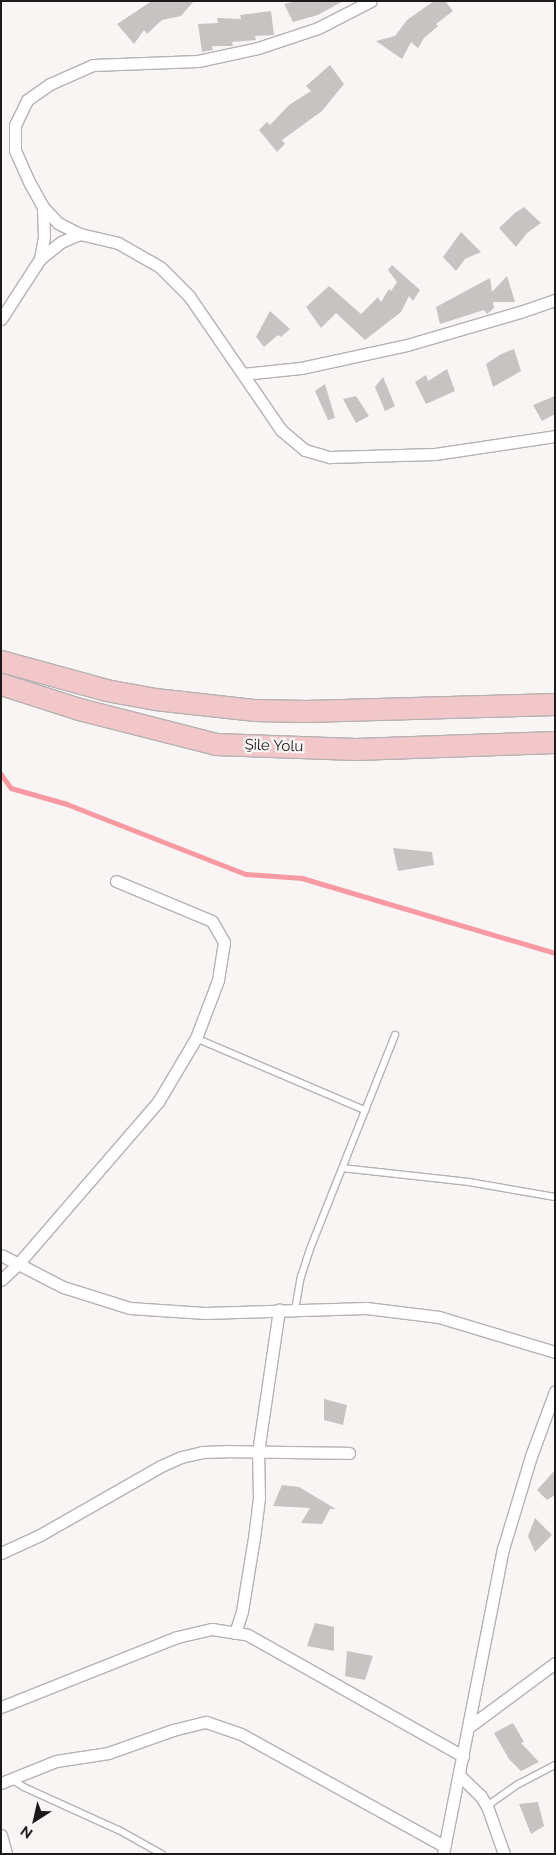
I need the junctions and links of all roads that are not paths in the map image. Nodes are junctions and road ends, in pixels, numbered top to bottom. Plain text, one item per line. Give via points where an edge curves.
1 (370, 1) edge
2 (43, 207) junction
3 (80, 234) junction
4 (40, 259) junction
5 (555, 300) edge
6 (1, 320) edge
7 (243, 374) junction
8 (555, 436) edge
9 (1, 660) edge
10 (1, 684) edge
11 (555, 704) edge
12 (555, 742) edge
13 (116, 881) dead end
14 (394, 1035) dead end
15 (196, 1038) junction
16 (365, 1110) junction
17 (342, 1168) junction
18 (555, 1197) edge
19 (1, 1255) edge
20 (18, 1264) junction
21 (1, 1280) edge
22 (279, 1310) junction
23 (295, 1310) junction
24 (555, 1352) edge
25 (555, 1390) edge
26 (258, 1452) junction
27 (349, 1453) dead end
28 (1, 1552) edge
29 (235, 1633) junction
30 (555, 1663) edge
31 (1, 1706) edge
32 (470, 1726) junction
33 (463, 1756) junction
34 (555, 1765) edge
35 (460, 1776) junction
36 (7, 1781) edge
37 (488, 1806) junction
38 (1, 1836) edge
39 (443, 1850) edge
40 (6, 1854) edge
41 (162, 1854) edge
42 (504, 1854) edge

1 - 2 street via 318,28 258,48 198,61 93,65 50,84 27,100 15,125 15,150
2 - 3 street via 58,223
2 - 4 street via 44,236
3 - 4 street via 61,242
3 - 7 street via 118,243 160,268 189,296
4 - 6 street
5 - 7 street via 407,345 301,368
7 - 8 street via 281,430 304,450 330,457 435,454
9 - 11 highway via 126,694 255,710
10 - 12 highway, Şile Yolu via 79,709 216,744 356,749
13 - 15 street via 212,921 224,942 218,980
14 - 16 lane
15 - 16 lane
15 - 20 street via 158,1102
16 - 17 lane
17 - 18 lane via 469,1182
17 - 23 lane via 305,1263
19 - 20 street
20 - 21 street
20 - 22 street via 63,1287 130,1308 206,1313
22 - 23 street
22 - 26 street
23 - 24 street via 366,1308 439,1317
25 - 32 street via 503,1549
26 - 27 street
26 - 28 street via 202,1452 181,1457 40,1535
26 - 29 street via 259,1498 254,1538 242,1611
29 - 31 street via 212,1629 177,1637
29 - 33 street via 248,1635
30 - 32 street
32 - 33 street
33 - 35 street
34 - 37 lane via 519,1784
35 - 37 street
35 - 39 street
36 - 39 street via 56,1761 108,1754 206,1722 242,1734
36 - 41 lane via 119,1830
37 - 42 street
38 - 40 street

